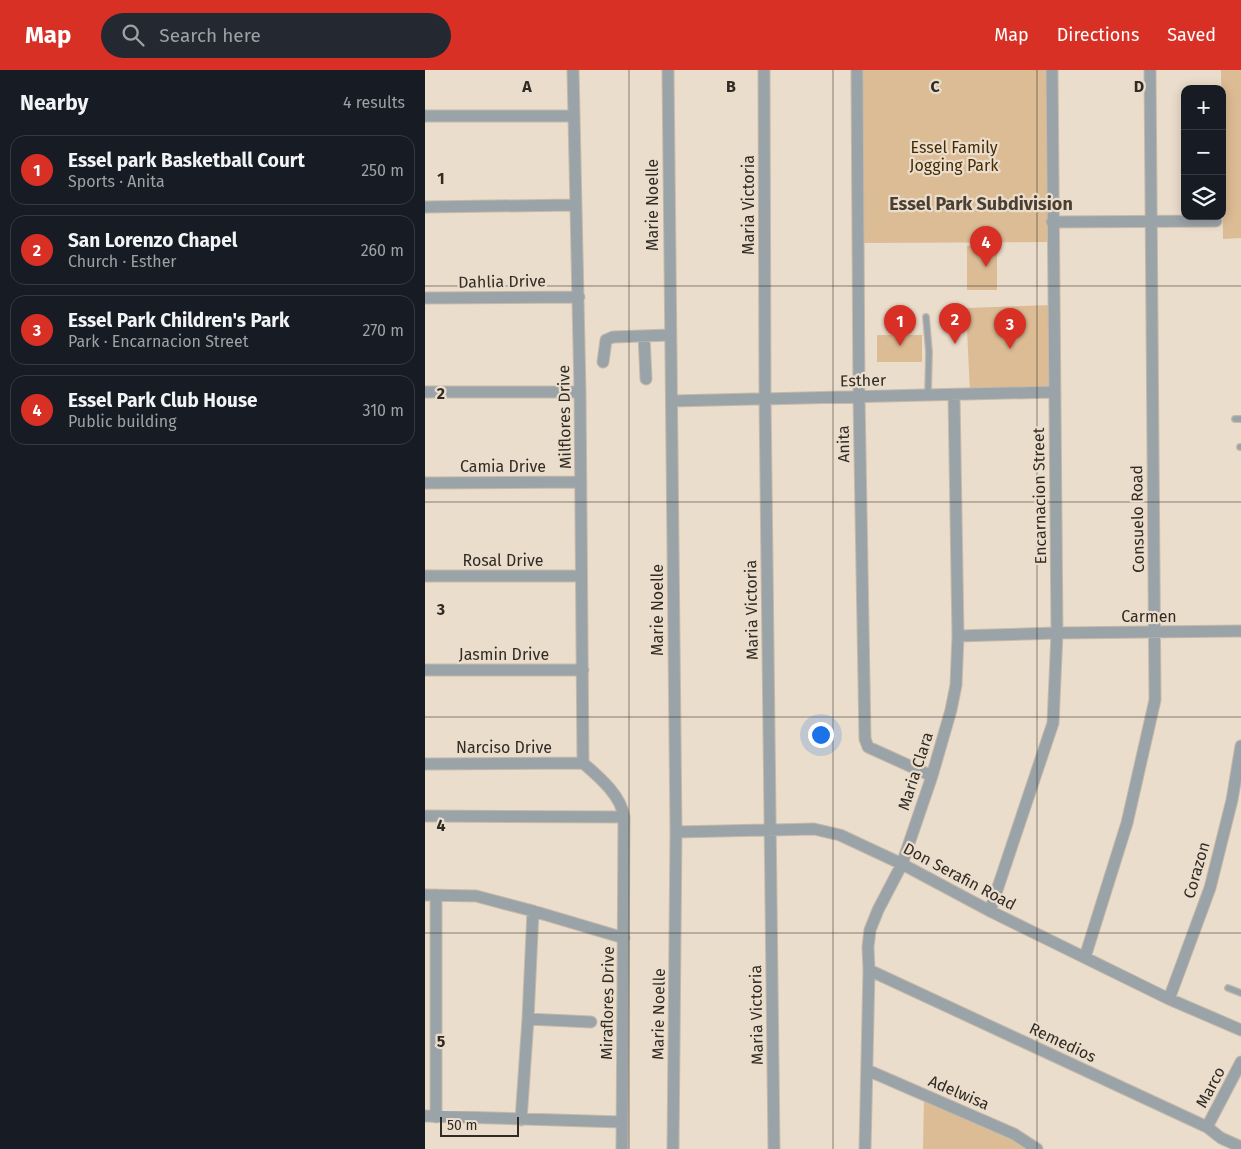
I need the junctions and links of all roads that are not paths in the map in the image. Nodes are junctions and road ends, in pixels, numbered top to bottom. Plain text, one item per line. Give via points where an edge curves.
1 (573, 70) edge
2 (668, 70) edge
3 (764, 70) edge
4 (857, 70) edge
5 (1051, 70) edge
6 (1150, 70) edge
7 (425, 116) edge
8 (574, 116) junction
9 (575, 205) junction
10 (425, 206) edge
11 (1216, 221) dead end
12 (1052, 222) junction
13 (1151, 222) junction
14 (579, 297) junction
15 (425, 298) edge
16 (926, 317) dead end
17 (669, 335) junction
18 (644, 336) junction
19 (603, 362) dead end
20 (646, 378) dead end
21 (425, 392) edge
22 (580, 392) junction
23 (1054, 392) junction
24 (929, 395) junction
25 (953, 395) junction
26 (859, 397) junction
27 (765, 398) junction
28 (672, 401) junction
29 (581, 482) junction
30 (425, 483) edge
31 (425, 576) edge
32 (581, 576) junction
33 (1241, 631) edge
34 (1154, 632) junction
35 (1057, 633) junction
36 (958, 636) junction
37 (425, 670) edge
38 (583, 670) junction
39 (1241, 746) edge
40 (583, 763) junction
41 (425, 764) edge
42 (932, 776) junction
43 (425, 816) edge
44 (624, 817) junction
45 (770, 830) junction
46 (675, 832) junction
47 (902, 864) junction
48 (430, 895) edge
49 (533, 911) junction
50 (991, 911) junction
51 (624, 938) junction
52 (1085, 957) junction
53 (869, 970) junction
54 (1228, 988) dead end
55 (1241, 993) edge
56 (1169, 999) junction
57 (528, 1019) junction
58 (1213, 1019) junction
59 (591, 1022) dead end
60 (1241, 1030) edge
61 (1241, 1039) edge
62 (1241, 1062) edge
63 (867, 1070) junction
64 (430, 1117) edge
65 (521, 1120) junction
66 (621, 1122) junction
67 (1207, 1127) junction
68 (1241, 1147) edge
69 (622, 1149) edge
70 (673, 1149) edge
71 (774, 1149) edge
72 (865, 1149) edge
73 (1037, 1149) edge

1 - 8 street, Milflores Drive
2 - 17 street, Marie Noelle
3 - 27 street, Maria Victoria
4 - 26 street, Anita
5 - 12 street, Encarnacion Street
6 - 13 street, Consuelo Road
7 - 8 street
8 - 9 street, Milflores Drive
9 - 10 street
9 - 14 street, Milflores Drive
11 - 13 street
12 - 13 street
12 - 23 street, Encarnacion Street
13 - 34 street, Consuelo Road
14 - 15 street, Dahlia Drive
14 - 22 street, Milflores Drive
16 - 24 lane
17 - 18 street
17 - 28 street, Marie Noelle
18 - 19 street via 606,340
18 - 20 street
21 - 22 street
22 - 29 street, Milflores Drive
23 - 25 street, Esther
23 - 35 street, Encarnacion Street
24 - 25 street, Esther
24 - 26 street, Esther
25 - 36 street, Maria Clara
26 - 27 street, Esther
26 - 42 street, Anita via 865,739 869,747
27 - 28 street, Esther
27 - 45 street, Maria Victoria
28 - 46 street, Marie Noelle
29 - 30 street, Camia Drive
29 - 32 street, Milflores Drive
31 - 32 street, Rosal Drive
32 - 38 street, Milflores Drive
33 - 34 street, Carmen
34 - 35 street, Carmen
34 - 52 street, Consuelo Road via 1155,700 1127,823
35 - 36 street, Carmen
35 - 50 street, Encarnacion Street via 1053,722
36 - 42 street, Maria Clara via 953,702
37 - 38 street, Jasmin Drive
38 - 40 street, Milflores Drive
39 - 56 street, Corazon via 1232,800 1210,888
40 - 41 street, Narciso Drive
40 - 44 street via 617,799
42 - 47 street, Maria Clara
43 - 44 street
44 - 51 street, Miraflores Drive
45 - 46 street, Don Serafin Road
45 - 47 street, Don Serafin Road via 814,828 840,835
45 - 71 street, Maria Victoria
46 - 70 street, Marie Noelle
47 - 50 street, Don Serafin Road
47 - 53 street, Maria Clara via 871,930
48 - 49 street via 477,896
48 - 64 street
49 - 51 street
49 - 57 street
50 - 52 street, Don Serafin Road
51 - 66 street, Miraflores Drive
52 - 56 street, Don Serafin Road
53 - 63 street, Maria Clara
53 - 67 street, Remedios
54 - 55 lane
56 - 58 street, Don Serafin Road
57 - 59 street
57 - 65 street
58 - 60 street, Don Serafin Road
58 - 61 street, Don Serafin Road
62 - 67 street, Marco
63 - 72 street, Maria Clara
63 - 73 street, Adelwisa via 1014,1134
64 - 65 street
65 - 66 street
66 - 69 street, Miraflores Drive
67 - 68 street, Remedios

